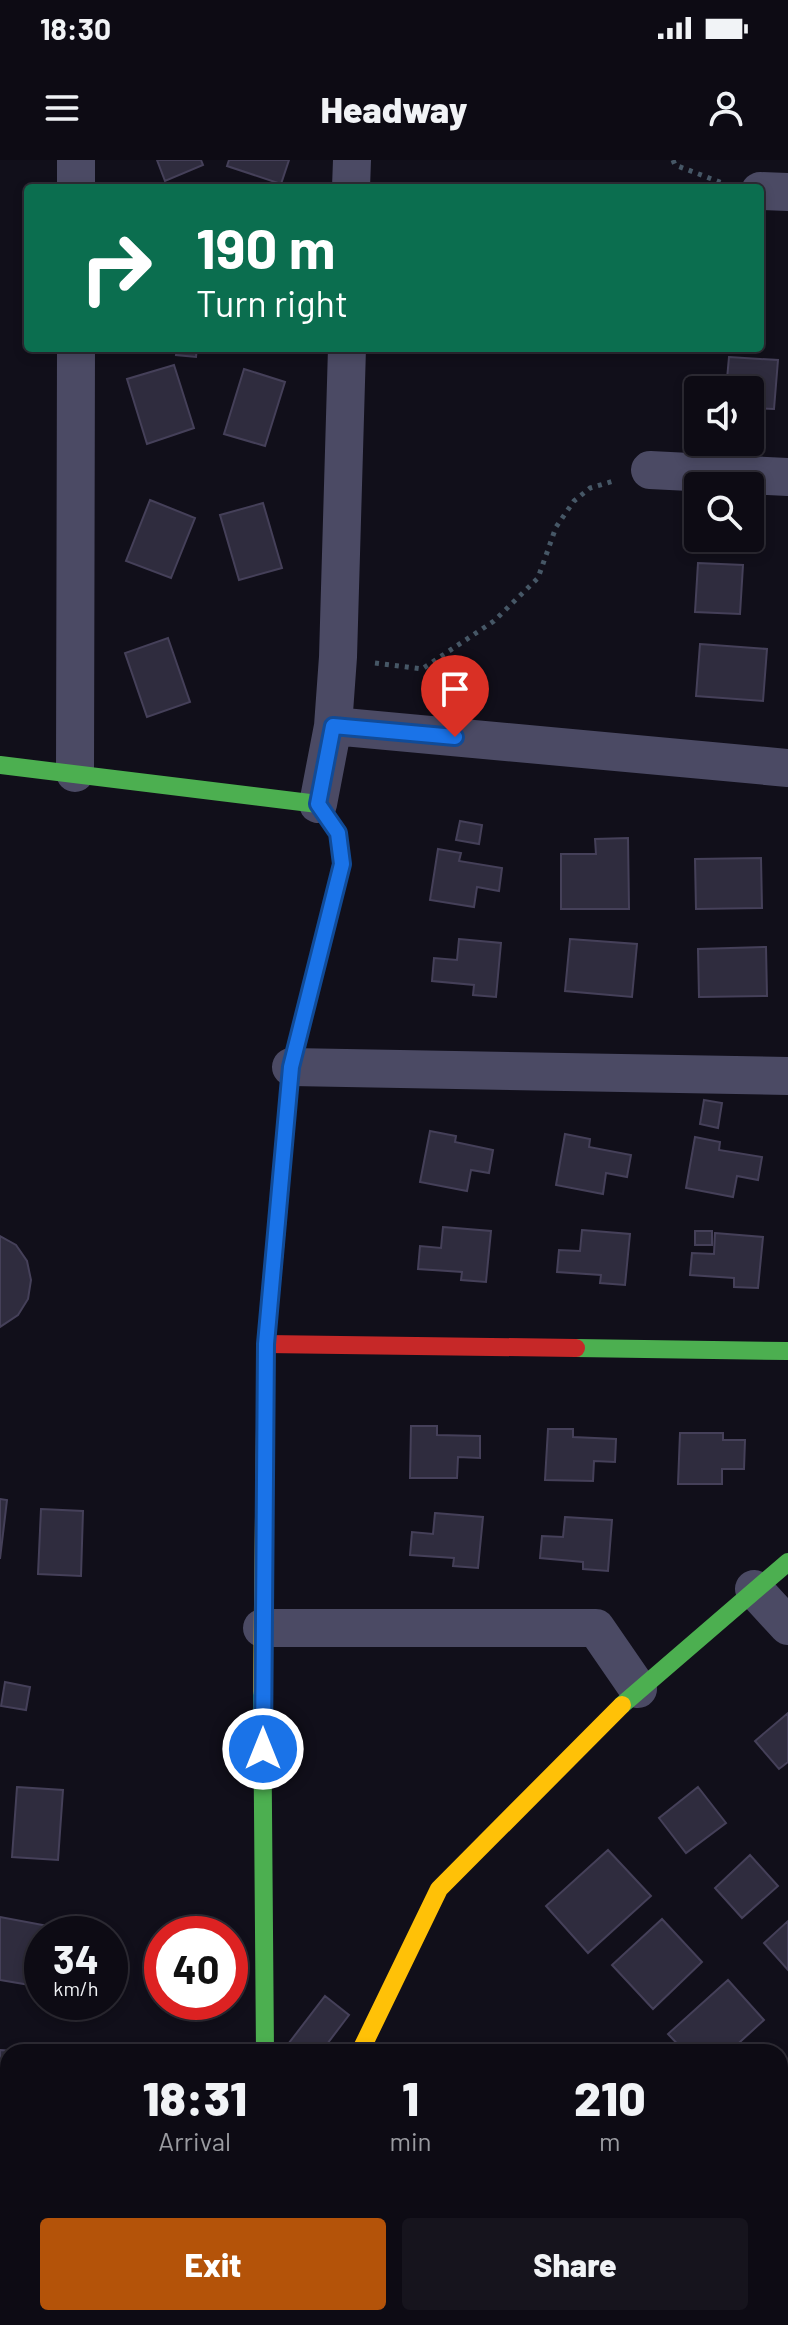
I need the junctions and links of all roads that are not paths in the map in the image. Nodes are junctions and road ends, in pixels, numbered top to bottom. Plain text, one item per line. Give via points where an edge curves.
1 (76, 160) edge
2 (352, 160) edge
3 (76, 184) edge
4 (351, 184) edge
5 (764, 191) edge
6 (788, 192) edge
7 (76, 352) edge
8 (347, 352) edge
9 (650, 470) road end
10 (788, 477) edge
11 (333, 726) junction
12 (0, 765) edge
13 (788, 768) edge
14 (75, 773) junction
15 (318, 804) junction
16 (291, 1067) junction
17 (788, 1076) edge
18 (266, 1344) junction
19 (788, 1351) edge
20 (788, 1562) edge
21 (754, 1589) junction
22 (788, 1626) edge
23 (262, 1628) junction
24 (638, 1689) junction
25 (265, 2044) edge
26 (364, 2044) edge

1 - 3 street
2 - 4 street
5 - 6 street
7 - 14 street
8 - 11 street
9 - 10 street
11 - 13 street
11 - 15 street
12 - 14 street
14 - 15 street
15 - 16 street via 338,833 342,864
16 - 17 street
16 - 18 street
18 - 19 street
18 - 23 street
20 - 21 street
21 - 22 street
21 - 24 street
23 - 24 street via 596,1628
23 - 25 street
24 - 26 street via 439,1889

